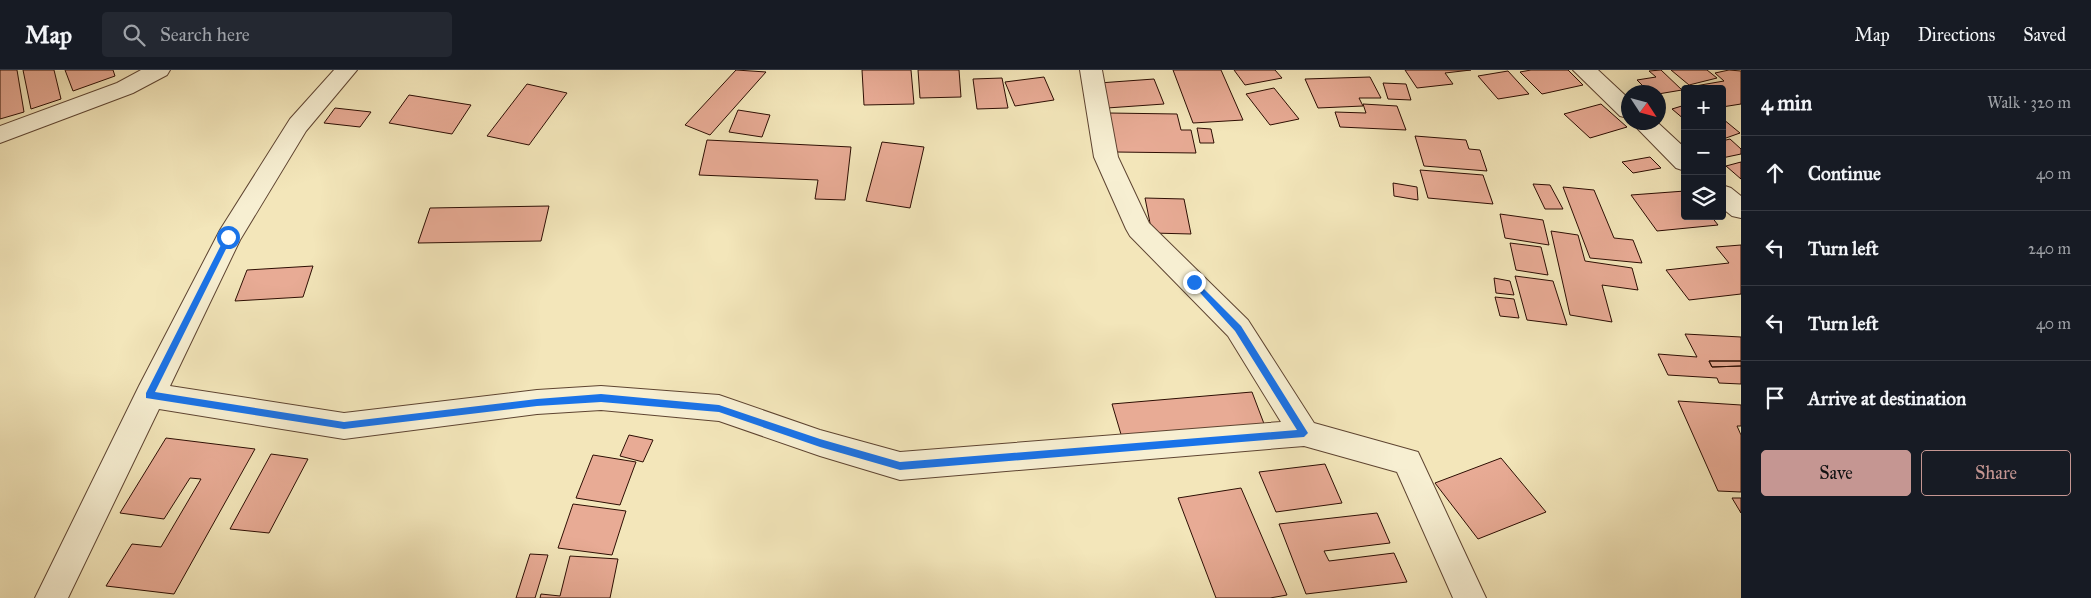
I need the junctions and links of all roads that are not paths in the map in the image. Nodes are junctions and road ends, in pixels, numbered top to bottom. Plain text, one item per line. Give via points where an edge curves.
1 (160, 70) edge
2 (346, 70) edge
3 (1091, 70) edge
4 (1584, 70) edge
5 (1621, 104) edge
6 (1651, 130) edge
7 (0, 135) edge
8 (1681, 158) edge
9 (1726, 197) edge
10 (1741, 210) edge
11 (149, 395) junction
12 (1304, 433) junction
13 (51, 598) edge
14 (1470, 598) edge

1 - 7 street via 125,88
2 - 11 street via 298,125 228,237
3 - 12 street via 1106,157 1140,229 1238,328
4 - 5 street
6 - 8 street
9 - 10 street
11 - 12 street via 344,426 537,402 601,398 719,408 820,443 900,466
11 - 13 street
12 - 14 street via 1407,462

